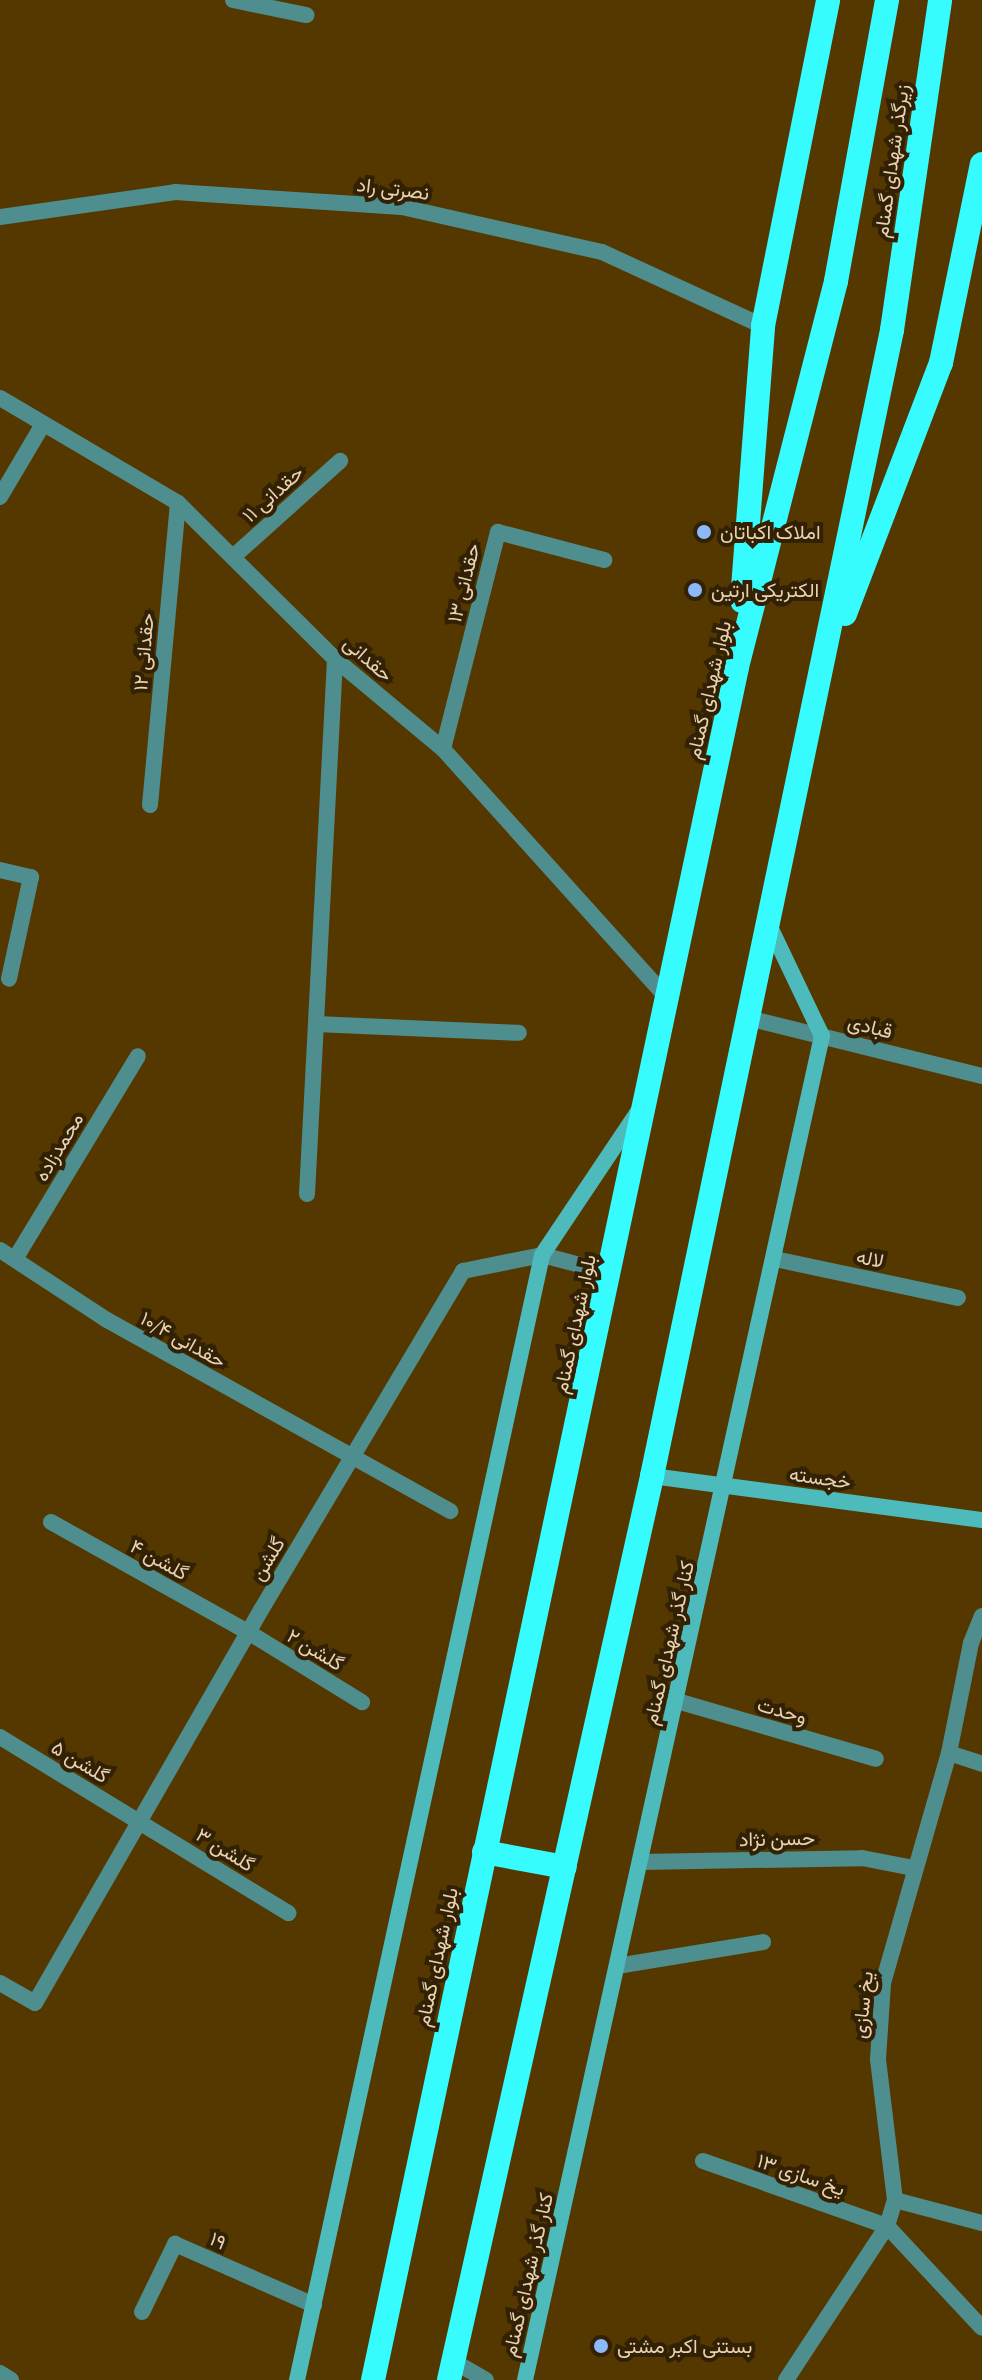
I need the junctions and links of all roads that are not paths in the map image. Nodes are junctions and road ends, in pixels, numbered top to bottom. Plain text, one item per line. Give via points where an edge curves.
1 (233, 0) edge
2 (828, 0) edge
3 (887, 0) edge
4 (940, 0) edge
5 (306, 15) dead end
6 (982, 164) edge
7 (0, 217) edge
8 (836, 281) joint
9 (763, 326) junction
10 (0, 398) edge
11 (42, 426) junction
12 (340, 461) dead end
13 (0, 497) edge
14 (178, 503) junction
15 (233, 557) junction
16 (604, 560) dead end
17 (335, 659) junction
18 (737, 667) junction
19 (818, 684) junction
20 (443, 749) junction
21 (150, 805) dead end
22 (0, 870) edge
23 (768, 923) junction
24 (9, 979) dead end
25 (669, 1000) junction
26 (748, 1018) junction
27 (316, 1024) junction
28 (519, 1033) dead end
29 (822, 1036) junction
30 (138, 1056) dead end
31 (982, 1076) edge
32 (649, 1095) junction
33 (307, 1194) dead end
34 (0, 1250) edge
35 (542, 1255) junction
36 (15, 1259) junction
37 (775, 1259) junction
38 (611, 1273) junction
39 (958, 1298) dead end
40 (352, 1458) junction
41 (652, 1476) junction
42 (724, 1486) junction
43 (450, 1511) dead end
44 (982, 1520) edge
45 (51, 1522) dead end
46 (982, 1616) edge
47 (248, 1632) junction
48 (976, 1645) edge
49 (677, 1701) junction
50 (362, 1702) dead end
51 (0, 1737) edge
52 (949, 1753) junction
53 (876, 1759) dead end
54 (982, 1764) edge
55 (140, 1821) junction
56 (484, 1852) junction
57 (641, 1862) junction
58 (565, 1867) junction
59 (914, 1868) junction
60 (288, 1913) dead end
61 (763, 1942) dead end
62 (617, 1966) junction
63 (0, 1983) edge
64 (703, 2161) dead end
65 (895, 2200) junction
66 (982, 2223) edge
67 (887, 2226) junction
68 (314, 2305) junction
69 (142, 2312) dead end
70 (982, 2328) edge
71 (451, 2370) edge
72 (0, 2373) edge
73 (11, 2380) edge
74 (297, 2380) edge
75 (373, 2380) edge
76 (486, 2380) edge
77 (525, 2380) edge
78 (786, 2380) edge

1 - 5 street
2 - 9 highway
3 - 8 highway, زیرگذر شهدای گمنام
4 - 19 highway, زیرگذر شهدای گمنام via 892,330
6 - 19 highway via 941,363
7 - 9 street, نصرتی راد via 175,192 402,207 602,252
8 - 18 highway, بلوار شهدای گمنام
9 - 18 highway
10 - 11 street, حقدانی
11 - 13 street
11 - 14 street, حقدانی
12 - 15 street, حقدانی ۱۱
14 - 15 street, حقدانی
14 - 21 street, حقدانی ۱۲
15 - 17 street, حقدانی
16 - 20 street, حقدانی ۱۳ via 498,532
17 - 20 street, حقدانی
17 - 27 street
18 - 25 highway, بلوار شهدای گمنام
19 - 23 highway
20 - 25 street, حقدانی
22 - 24 street via 31,877
23 - 26 highway
23 - 29 street
25 - 32 highway, بلوار شهدای گمنام
26 - 29 street, قبادی
26 - 41 highway
27 - 28 street
27 - 33 street
29 - 31 street, قبادی
29 - 37 street, کنار گذر شهدای گمنام
30 - 36 street, محمدزاده
32 - 35 street
32 - 38 highway, بلوار شهدای گمنام
34 - 36 street, حقدانی ۱۰/۴
35 - 38 street, گلشن
35 - 40 street, گلشن via 463,1271
35 - 68 street
36 - 40 street, حقدانی ۱۰/۴ via 107,1320
37 - 39 street, لاله
37 - 42 street, کنار گذر شهدای گمنام
38 - 56 highway, بلوار شهدای گمنام
40 - 43 street, حقدانی ۱۰/۴
40 - 47 street, گلشن
41 - 42 street, خجسته
41 - 58 highway
42 - 44 street, خجسته
42 - 49 street, کنار گذر شهدای گمنام
45 - 47 street, گلشن ۴
46 - 48 street, یخ سازی
47 - 50 street, گلشن ۲
47 - 55 street, گلشن
48 - 52 street, یخ سازی
49 - 53 street, وحدت
49 - 57 street, کنار گذر شهدای گمنام
51 - 55 street, گلشن ۵
52 - 54 street
52 - 59 street, یخ سازی
55 - 60 street, گلشن ۳
55 - 63 street, گلشن via 35,2003
56 - 58 highway
56 - 75 highway, بلوار شهدای گمنام
57 - 59 street, حسن نژاد via 862,1858
57 - 62 street, کنار گذر شهدای گمنام
58 - 71 highway
59 - 65 street, یخ سازی via 883,1983 878,2059
61 - 62 street
62 - 77 street, کنار گذر شهدای گمنام
64 - 67 street, یخ سازی ۱۳
65 - 66 street
65 - 67 street, یخ سازی
67 - 70 street
67 - 78 street, یخ سازی
68 - 69 street, ۱۹ via 175,2244
68 - 74 street
71 - 76 street
72 - 73 street

